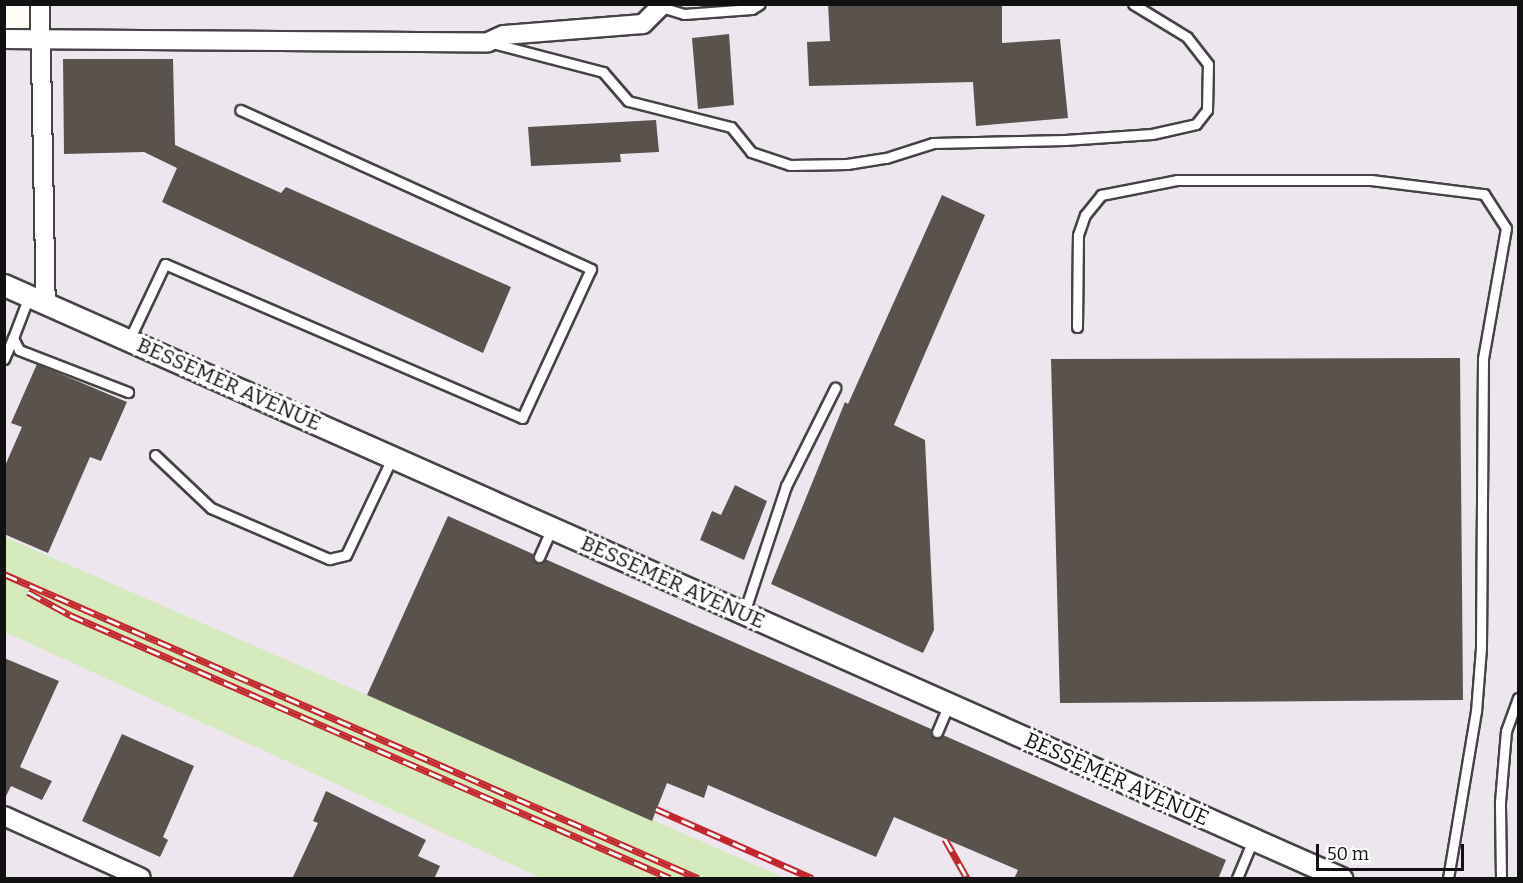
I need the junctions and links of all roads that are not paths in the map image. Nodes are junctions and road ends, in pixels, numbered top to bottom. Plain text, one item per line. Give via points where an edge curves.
1 (40, 4) edge
2 (760, 4) edge
3 (1133, 4) edge
4 (662, 6) edge
5 (4, 39) edge
6 (41, 39) junction
7 (496, 39) junction
8 (240, 110) dead end
9 (4, 285) edge
10 (37, 299) junction
11 (1077, 327) dead end
12 (4, 329) edge
13 (14, 336) junction
14 (129, 340) junction
15 (4, 359) edge
16 (835, 388) dead end
17 (128, 392) dead end
18 (155, 455) dead end
19 (393, 457) junction
20 (552, 528) junction
21 (539, 556) dead end
22 (744, 613) junction
23 (1518, 698) edge
24 (950, 704) junction
25 (937, 732) dead end
26 (4, 816) edge
27 (1253, 840) junction
28 (141, 879) edge
29 (1237, 879) edge
30 (1341, 879) edge
31 (1448, 879) edge
32 (1501, 879) edge

1 - 6 street
2 - 4 lane via 752,9 684,14
3 - 7 lane via 1187,37 1208,64 1207,110 1196,124 1152,134 1065,141 933,143 886,158 847,164 790,165 751,152 731,127 628,101 603,72
4 - 7 street via 643,24
5 - 6 street
6 - 7 street
6 - 10 street
8 - 14 lane via 591,269 522,417 165,264
9 - 10 street, BESSEMER AVENUE
10 - 13 lane
10 - 14 street, BESSEMER AVENUE
11 - 31 lane via 1078,235 1085,215 1101,195 1177,180 1371,180 1484,194 1506,228 1483,359 1481,648 1476,711
12 - 13 lane
13 - 15 lane
13 - 17 lane via 19,350
14 - 19 street, BESSEMER AVENUE
16 - 22 lane via 786,486
18 - 19 lane via 211,508 328,559 346,555
19 - 20 street, BESSEMER AVENUE
20 - 21 lane
20 - 22 street, BESSEMER AVENUE
22 - 24 street, BESSEMER AVENUE
23 - 32 lane via 1506,731 1500,802
24 - 25 lane
24 - 27 street, BESSEMER AVENUE
26 - 28 street
27 - 29 lane
27 - 30 street, BESSEMER AVENUE

